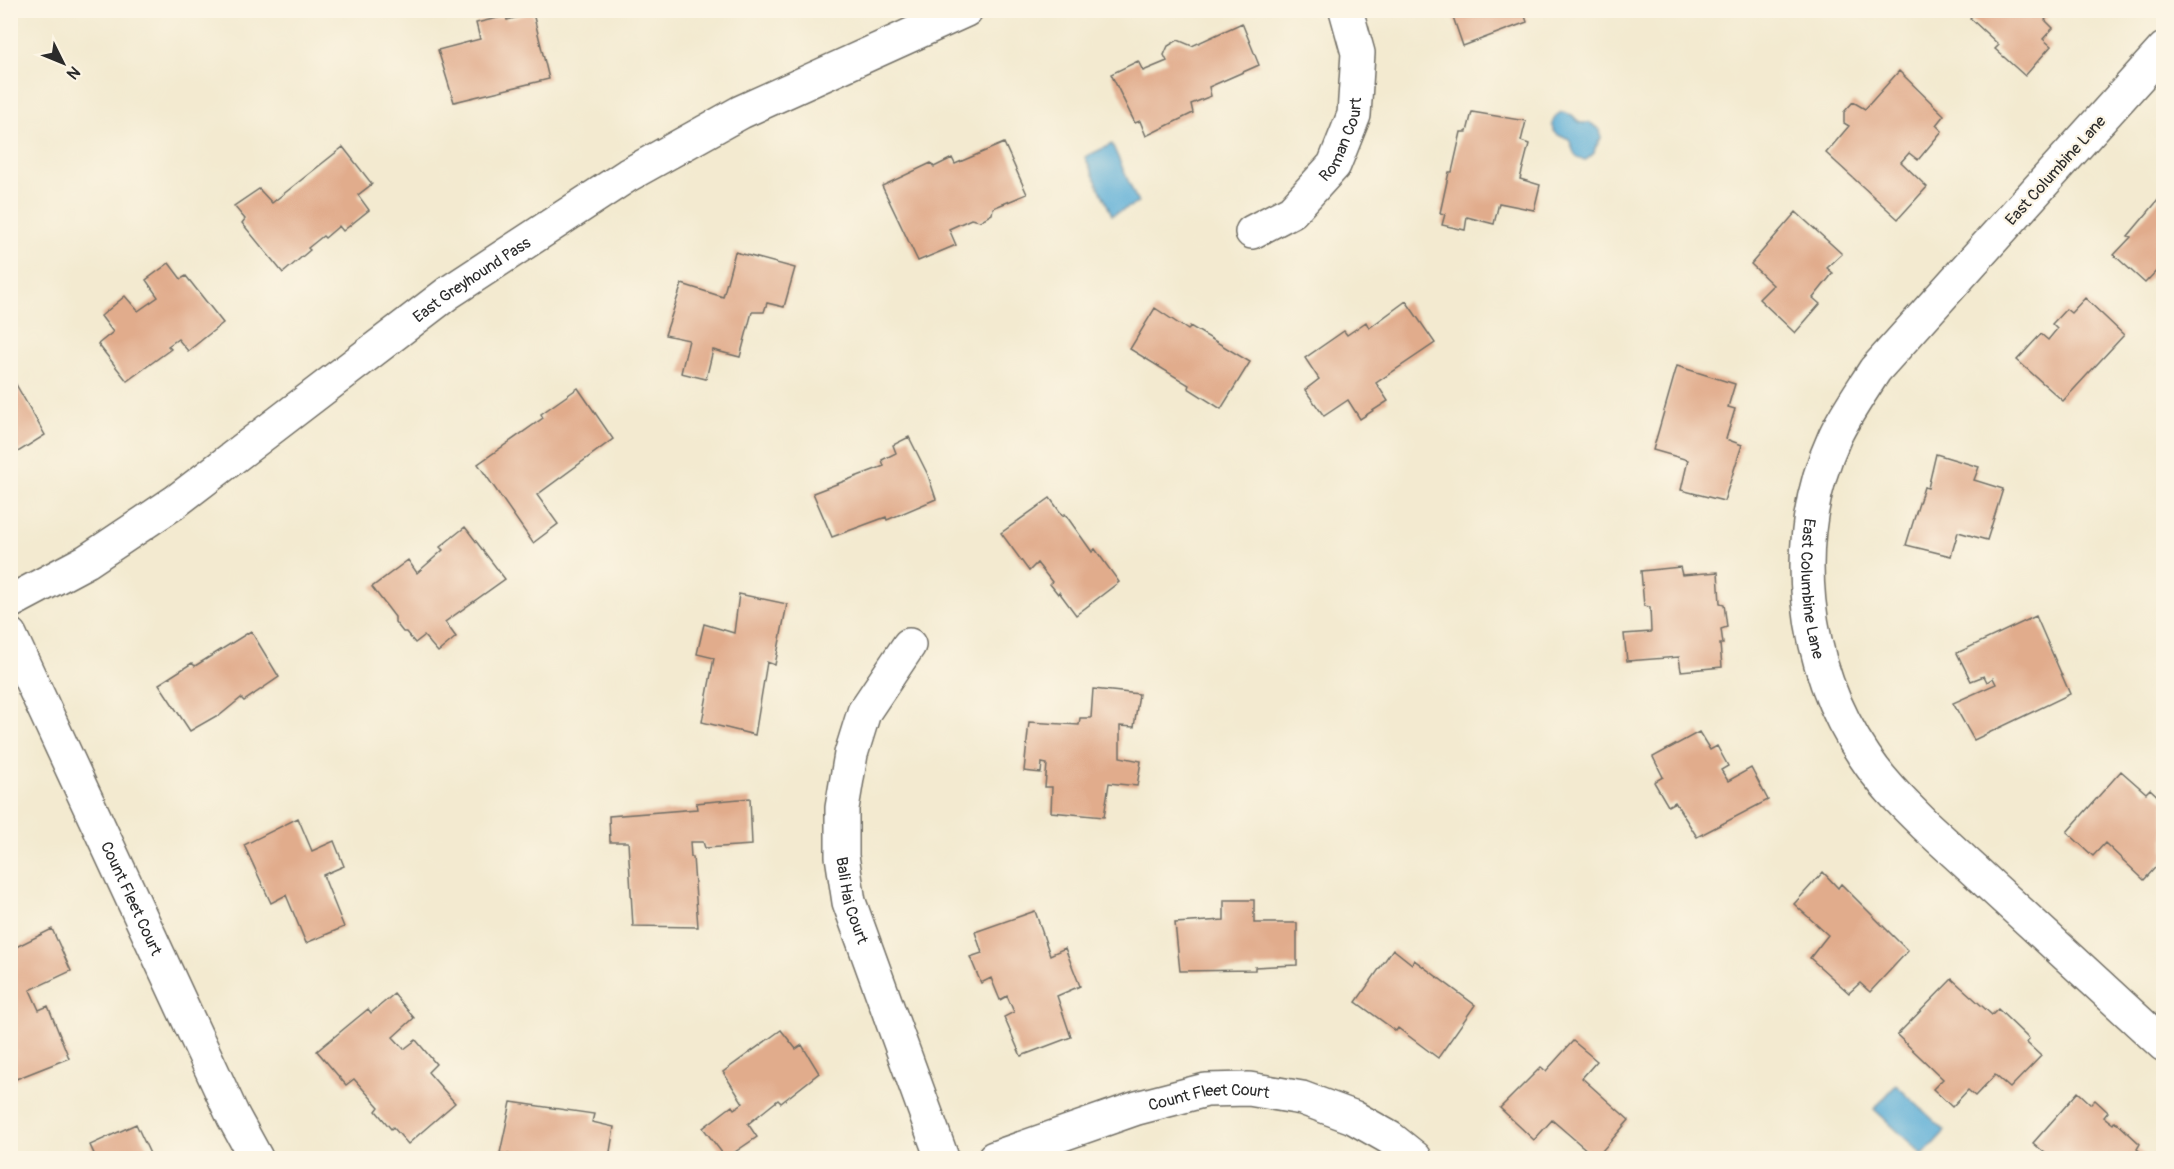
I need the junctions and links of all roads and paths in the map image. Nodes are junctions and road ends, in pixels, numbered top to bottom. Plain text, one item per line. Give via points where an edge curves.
1 (966, 10) edge
2 (1346, 10) edge
3 (2163, 49) edge
4 (1252, 232) dead end
5 (10, 602) edge
6 (10, 635) edge
7 (909, 645) dead end
8 (2163, 1045) edge
9 (256, 1158) edge
10 (942, 1158) edge
11 (994, 1158) edge
12 (1415, 1158) edge

1 - 5 street, East Greyhound Pass via 741,112 628,175 448,292 175,502 87,561
2 - 4 street, Roman Court via 1358,53 1354,115 1334,165 1292,211
3 - 8 street, East Columbine Lane via 1875,370 1835,437 1822,472 1811,513 1806,566 1811,620 1823,673 1842,719 1864,757 1925,825
6 - 9 street, Count Fleet Court
7 - 10 street, Bali Hai Court via 864,712 851,754 842,808 842,856 849,902
11 - 12 street, Count Fleet Court via 1137,1108 1206,1090 1250,1089 1302,1098 1353,1117

